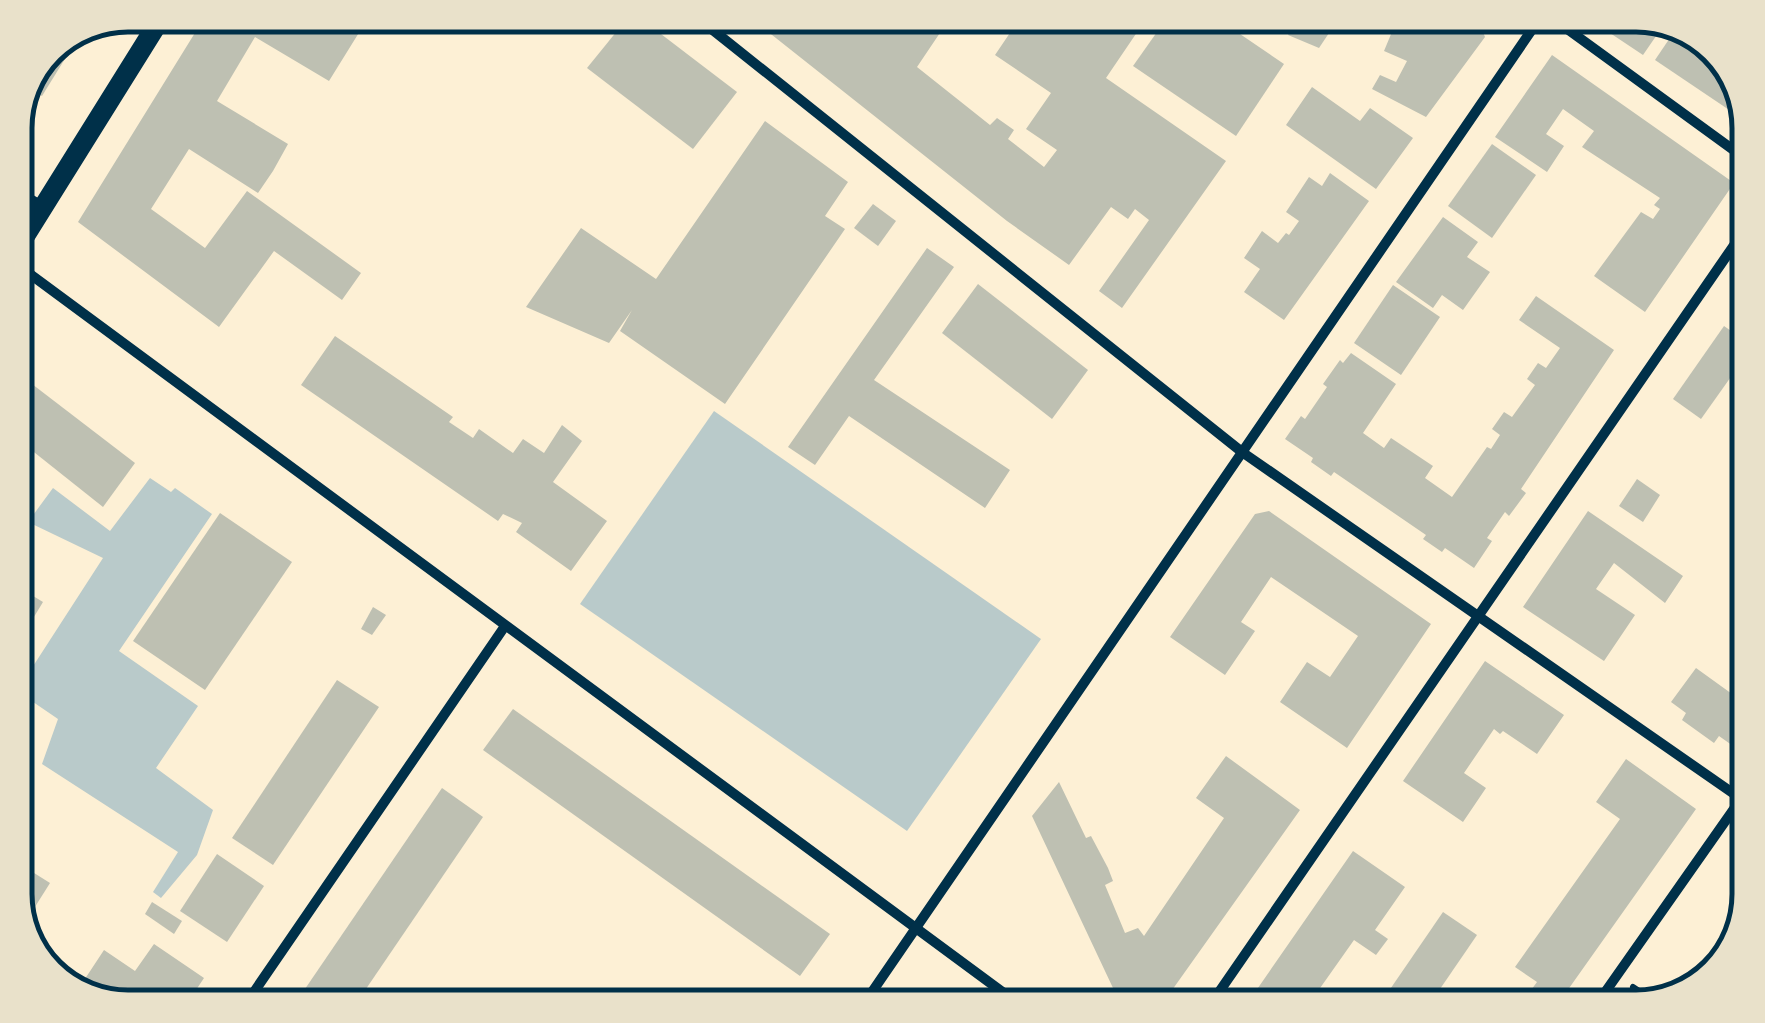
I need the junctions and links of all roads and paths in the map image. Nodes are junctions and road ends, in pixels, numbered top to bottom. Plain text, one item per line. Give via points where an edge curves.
1 (151, 32) edge
2 (715, 32) edge
3 (1533, 32) edge
4 (1569, 32) edge
5 (1732, 149) edge
6 (33, 201) edge
7 (43, 207) junction
8 (33, 223) edge
9 (1732, 248) edge
10 (33, 275) edge
11 (1242, 452) junction
12 (1478, 616) junction
13 (505, 626) junction
14 (1732, 792) edge
15 (1732, 821) edge
16 (914, 929) junction
17 (255, 990) edge
18 (873, 990) edge
19 (999, 990) edge
20 (1220, 990) edge
21 (1607, 990) edge

1 - 7 main road
2 - 11 street
3 - 11 street
4 - 5 street
6 - 7 street
7 - 8 main road
9 - 12 street
10 - 13 street
11 - 12 street
11 - 16 street
12 - 14 street
12 - 20 street
13 - 16 street
13 - 17 street
15 - 21 street
16 - 18 street
16 - 19 street

